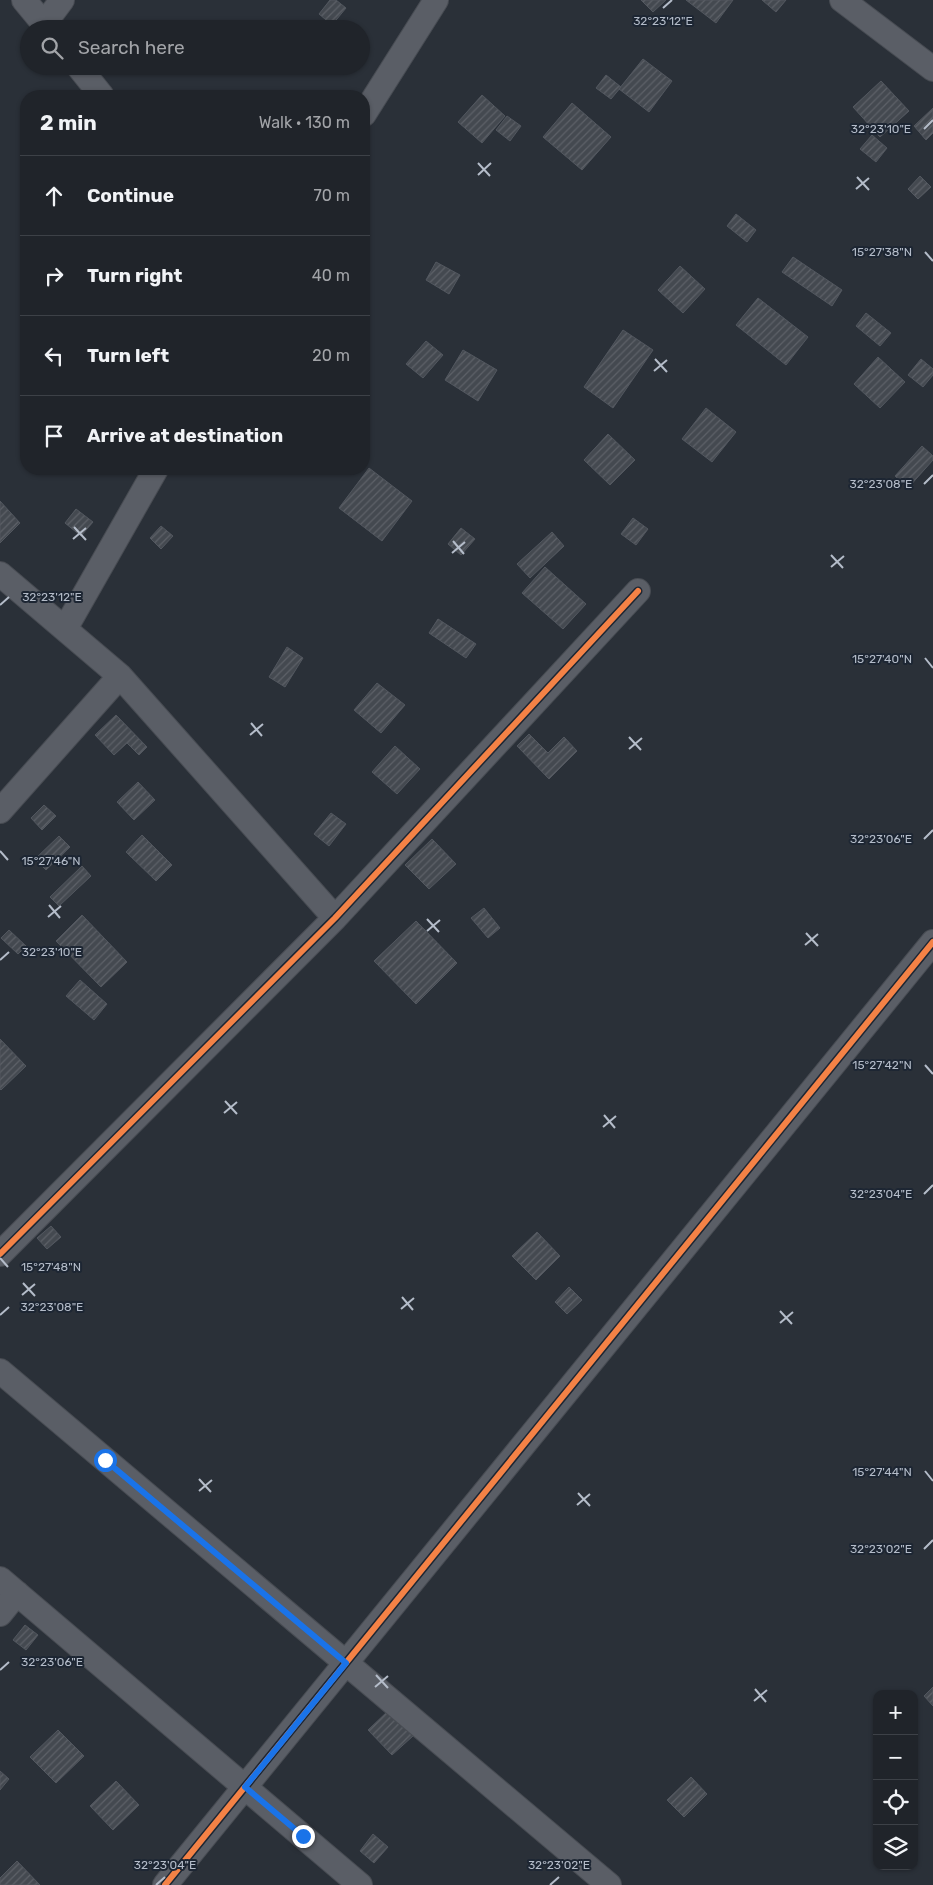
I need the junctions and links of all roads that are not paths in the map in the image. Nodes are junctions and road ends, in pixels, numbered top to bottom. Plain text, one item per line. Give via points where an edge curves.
1 (24, 0) edge
2 (62, 0) edge
3 (436, 0) edge
4 (842, 0) edge
5 (41, 20) edge
6 (50, 20) edge
7 (933, 69) edge
8 (85, 75) edge
9 (97, 90) edge
10 (370, 104) edge
11 (153, 475) edge
12 (0, 574) edge
13 (638, 591) dead end
14 (65, 630) junction
15 (120, 676) junction
16 (0, 811) edge
17 (335, 918) junction
18 (933, 942) edge
19 (0, 1254) edge
20 (0, 1371) edge
21 (8, 1586) edge
22 (0, 1614) edge
23 (346, 1663) junction
24 (245, 1787) junction
25 (165, 1885) edge
26 (360, 1885) edge
27 (609, 1885) edge

1 - 5 street
2 - 6 street
3 - 10 street
4 - 7 street
8 - 9 street
11 - 14 street
12 - 14 street
13 - 17 street
14 - 15 street
15 - 16 street
15 - 17 street
17 - 19 street
18 - 23 street
20 - 23 street
21 - 22 street
21 - 24 street
23 - 24 street
23 - 27 street
24 - 25 street
24 - 26 street

